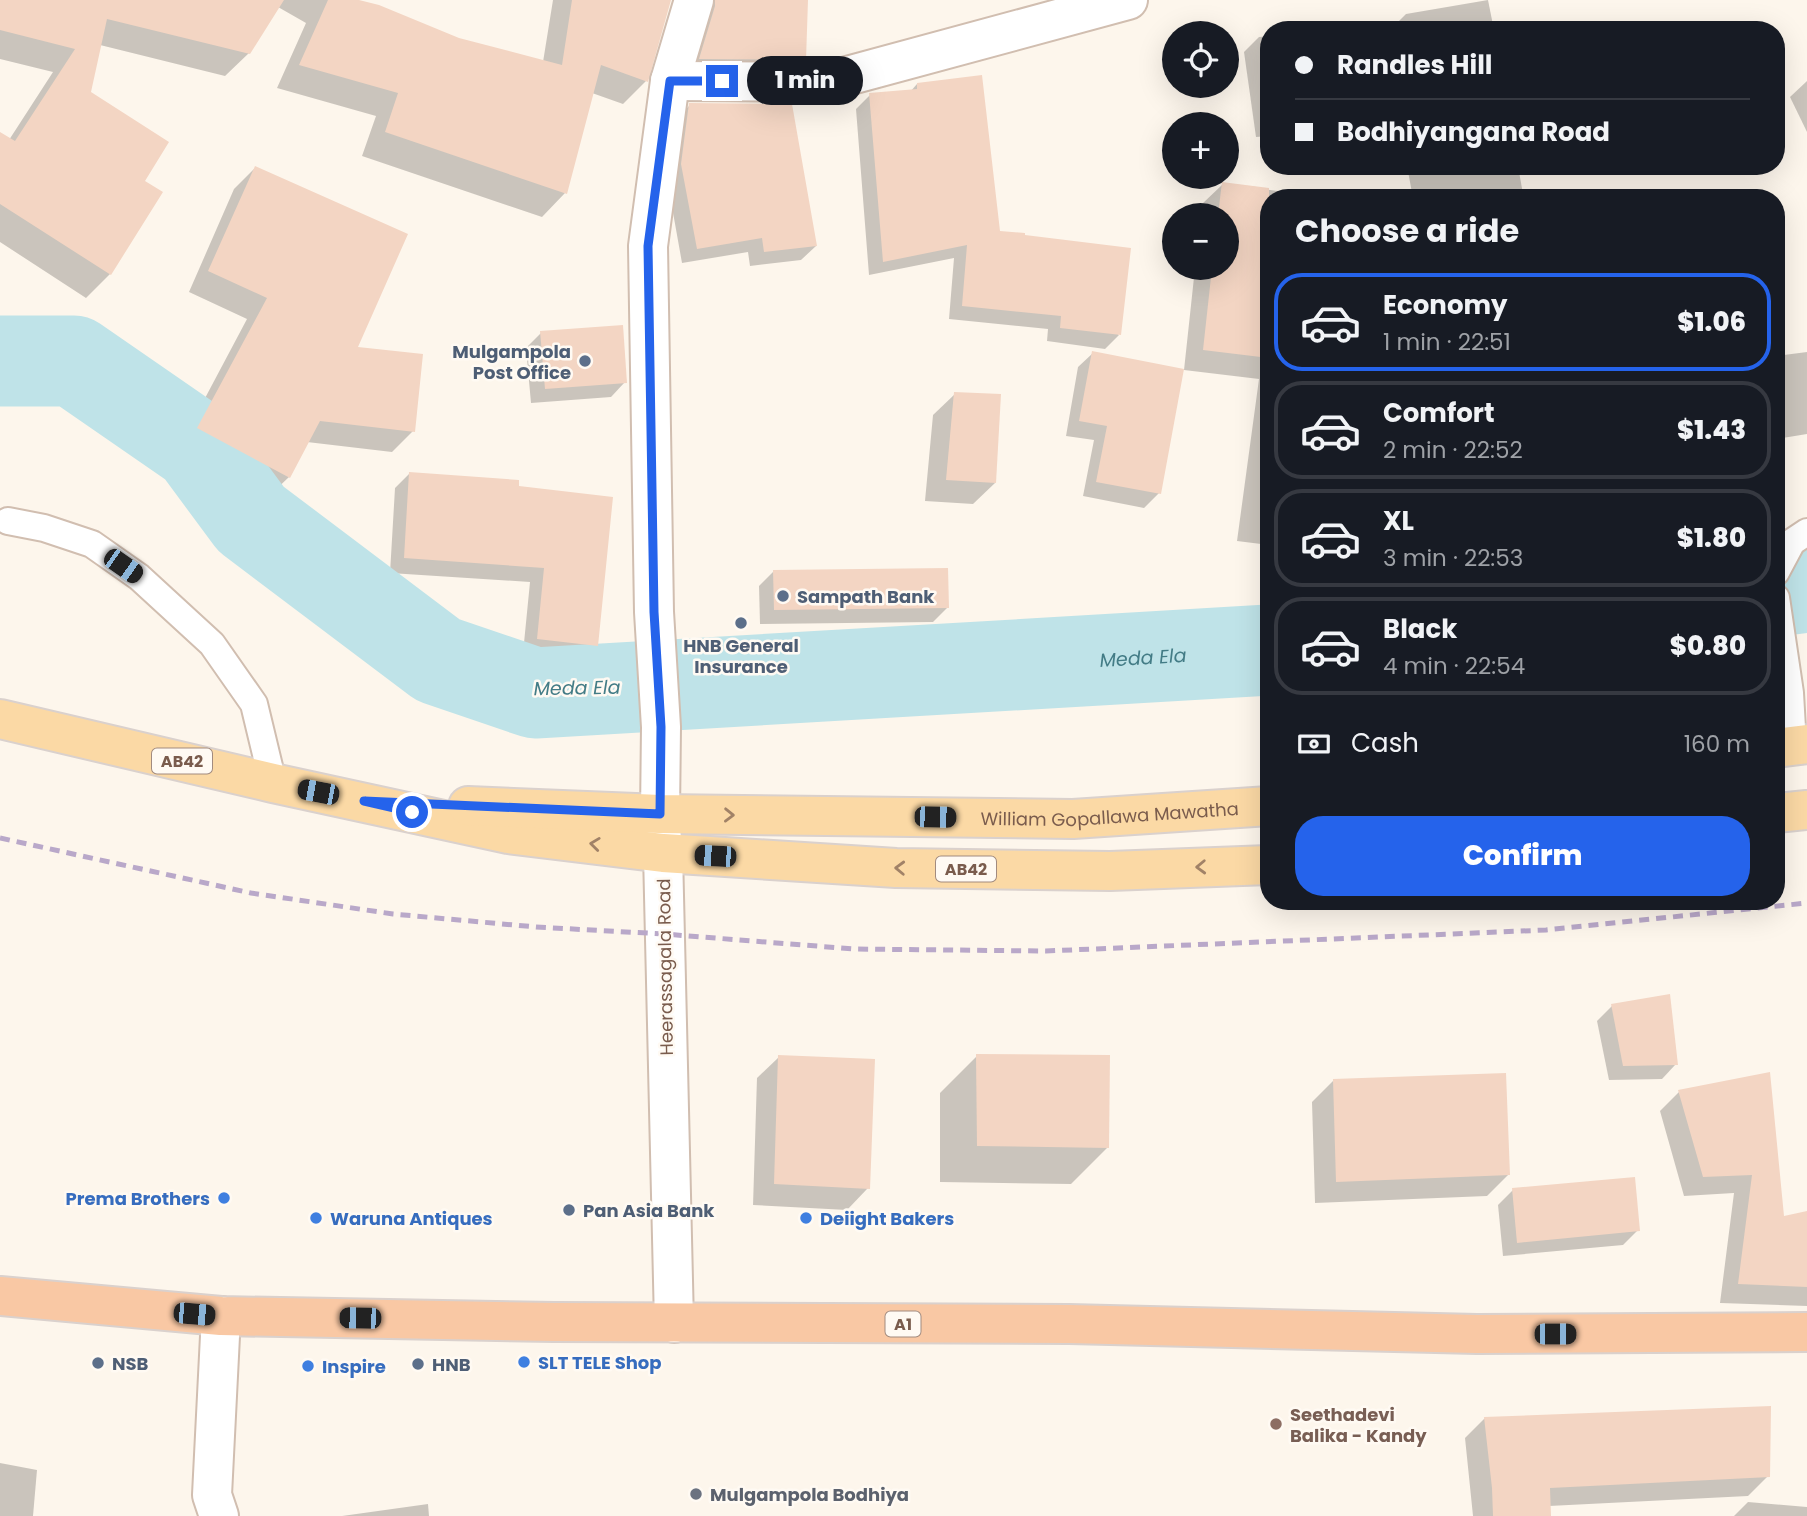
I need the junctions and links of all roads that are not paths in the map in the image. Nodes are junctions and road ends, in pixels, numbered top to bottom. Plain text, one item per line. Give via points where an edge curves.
1 (694, 0) edge
2 (1128, 0) edge
3 (670, 81) junction
4 (8, 521) dead end
5 (1807, 532) edge
6 (1785, 555) edge
7 (1785, 659) edge
8 (0, 719) edge
9 (1792, 746) edge
10 (273, 783) junction
11 (364, 801) junction
12 (1260, 807) edge
13 (1807, 810) edge
14 (1785, 812) edge
15 (660, 814) junction
16 (663, 853) junction
17 (1260, 865) edge
18 (0, 1296) edge
19 (221, 1316) junction
20 (674, 1323) junction
21 (1807, 1332) edge
22 (219, 1516) edge

1 - 3 street, Heerassagala Road
2 - 3 street via 825,82
3 - 15 street, Heerassagala Road via 648,246
4 - 10 lane via 92,544 139,577 212,644 254,704
5 - 6 lane via 1792,542
7 - 9 lane
8 - 10 main road, William Gopallawa Mawatha / AB42
10 - 11 main road, William Gopallawa Mawatha / AB42
11 - 15 main road, William Gopallawa Mawatha / AB42
16 -> 11 main road, William Gopallawa Mawatha / AB42 via 508,834
15 -> 12 main road, William Gopallawa Mawatha / AB42 via 1073,819
13 - 14 main road
15 - 16 street, Heerassagala Road
17 -> 16 main road, William Gopallawa Mawatha / AB42 via 1110,871 896,868
16 - 20 street, Heerassagala Road
18 - 19 highway, A1
19 - 20 highway, A1
19 - 22 street via 212,1495
20 - 21 highway, A1 via 1069,1324 1477,1334

